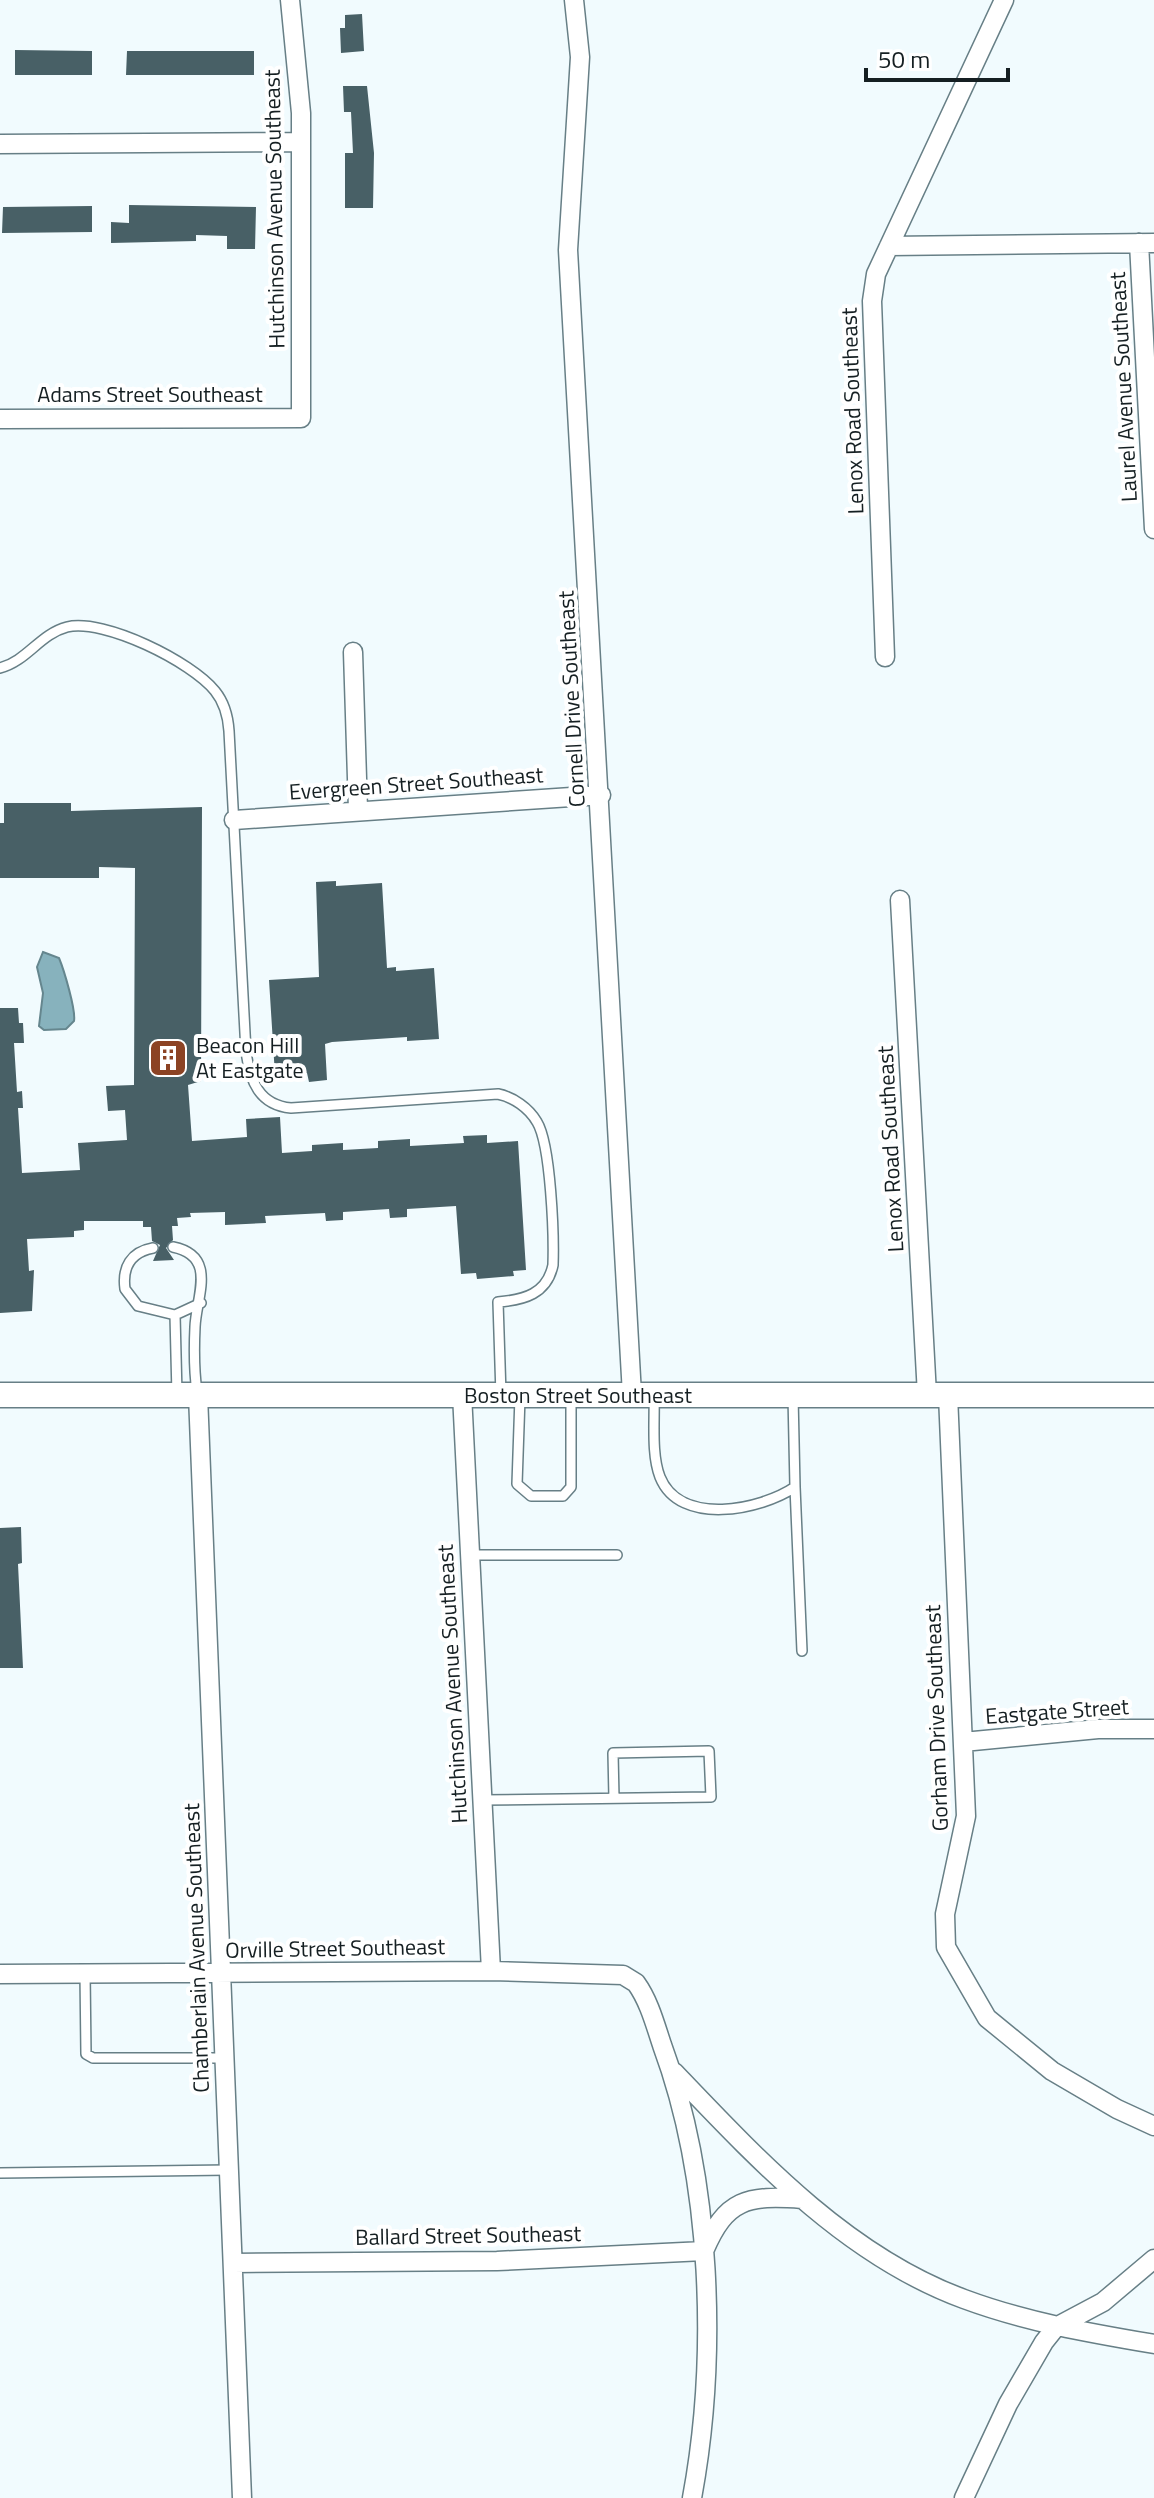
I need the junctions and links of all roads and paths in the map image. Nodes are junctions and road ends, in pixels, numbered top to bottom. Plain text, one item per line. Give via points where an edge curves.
1 (290, 0) edge
2 (574, 0) edge
3 (1004, 0) edge
4 (301, 142) junction
5 (0, 144) edge
6 (1146, 243) edge
7 (889, 246) junction
8 (301, 418) joint
9 (0, 419) edge
10 (1154, 529) edge
11 (353, 652) dead end
12 (885, 657) dead end
13 (0, 668) edge
14 (601, 795) junction
15 (358, 810) junction
16 (234, 820) junction
17 (900, 900) dead end
18 (173, 1247) dead end
19 (153, 1248) dead end
20 (201, 1303) junction
21 (175, 1315) junction
22 (462, 1394) junction
23 (0, 1395) edge
24 (188, 1395) junction
25 (510, 1395) junction
26 (571, 1395) junction
27 (643, 1395) junction
28 (793, 1395) junction
29 (938, 1395) junction
30 (1154, 1395) edge
31 (795, 1487) junction
32 (470, 1555) junction
33 (617, 1555) dead end
34 (802, 1651) dead end
35 (1154, 1729) edge
36 (963, 1742) junction
37 (614, 1798) junction
38 (482, 1800) junction
39 (491, 1971) junction
40 (85, 1973) junction
41 (221, 1973) junction
42 (0, 1974) edge
43 (225, 2058) junction
44 (672, 2070) junction
45 (1154, 2126) edge
46 (229, 2170) junction
47 (0, 2173) edge
48 (802, 2199) junction
49 (704, 2251) junction
50 (1154, 2259) edge
51 (234, 2263) junction
52 (1056, 2327) junction
53 (1154, 2344) edge
54 (242, 2498) edge
55 (692, 2498) edge
56 (964, 2498) edge

1 - 4 street, Hutchinson Avenue Southeast
2 - 14 street, Cornell Drive Southeast via 580,57 568,250
3 - 7 street, Lenox Road Southeast
4 - 5 street
4 - 8 street, Hutchinson Avenue Southeast
6 - 7 street
6 - 10 street, Laurel Avenue Southeast
7 - 12 street, Lenox Road Southeast via 876,274 871,330
8 - 9 street, Adams Street Southeast
11 - 15 street
13 - 16 lane via 20,660 50,633 85,625 110,630 194,671 214,690 226,712
14 - 15 street, Evergreen Street Southeast
14 - 27 street, Cornell Drive Southeast
15 - 16 street, Evergreen Street Southeast
16 - 25 lane via 246,1052 253,1083 262,1095 291,1108 498,1094 521,1105 539,1125 553,1265 547,1282 534,1294 498,1302
17 - 29 street, Lenox Road Southeast
18 - 20 lane via 198,1262
19 - 21 lane via 128,1262 125,1289 138,1306
20 - 21 lane
20 - 24 lane
21 - 24 lane
22 - 24 street, Boston Street Southeast
22 - 25 street, Boston Street Southeast
22 - 32 street, Hutchinson Avenue Southeast
23 - 24 street, Boston Street Southeast
24 - 41 street, Chamberlain Avenue Southeast
25 - 26 street, Boston Street Southeast
25 - 26 lane via 517,1484 531,1496 563,1496 571,1487
26 - 27 street, Boston Street Southeast
27 - 28 street, Boston Street Southeast
27 - 31 lane via 659,1476 679,1498 699,1507 752,1508
28 - 29 street, Boston Street Southeast
28 - 31 lane
29 - 30 street, Boston Street Southeast
29 - 36 street, Gorham Drive Southeast
31 - 34 lane
32 - 33 lane
32 - 38 street, Hutchinson Avenue Southeast
35 - 36 street, Eastgate Street
36 - 45 street, Gorham Drive Southeast via 966,1816 945,1914 946,1947 987,2018 1052,2071
37 - 37 lane via 711,1797 709,1751 613,1753
37 - 38 lane
38 - 39 street, Hutchinson Avenue Southeast
39 - 41 street, Orville Street Southeast
39 - 44 street, Orville Street Southeast via 623,1975 643,1992
40 - 41 street, Orville Street Southeast
40 - 42 street, Orville Street Southeast
40 - 43 lane via 86,2054
41 - 43 street, Chamberlain Avenue Southeast
43 - 46 street, Chamberlain Avenue Southeast
44 - 48 street
44 - 49 street
46 - 47 lane
46 - 51 street, Chamberlain Avenue Southeast
48 - 49 street via 756,2199 729,2208
48 - 52 street via 914,2276 964,2300
49 - 51 street, Ballard Street Southeast via 497,2261
49 - 55 street via 705,2392
50 - 52 street via 1103,2302
51 - 54 street, Chamberlain Avenue Southeast
52 - 53 street
52 - 56 street via 1032,2359

